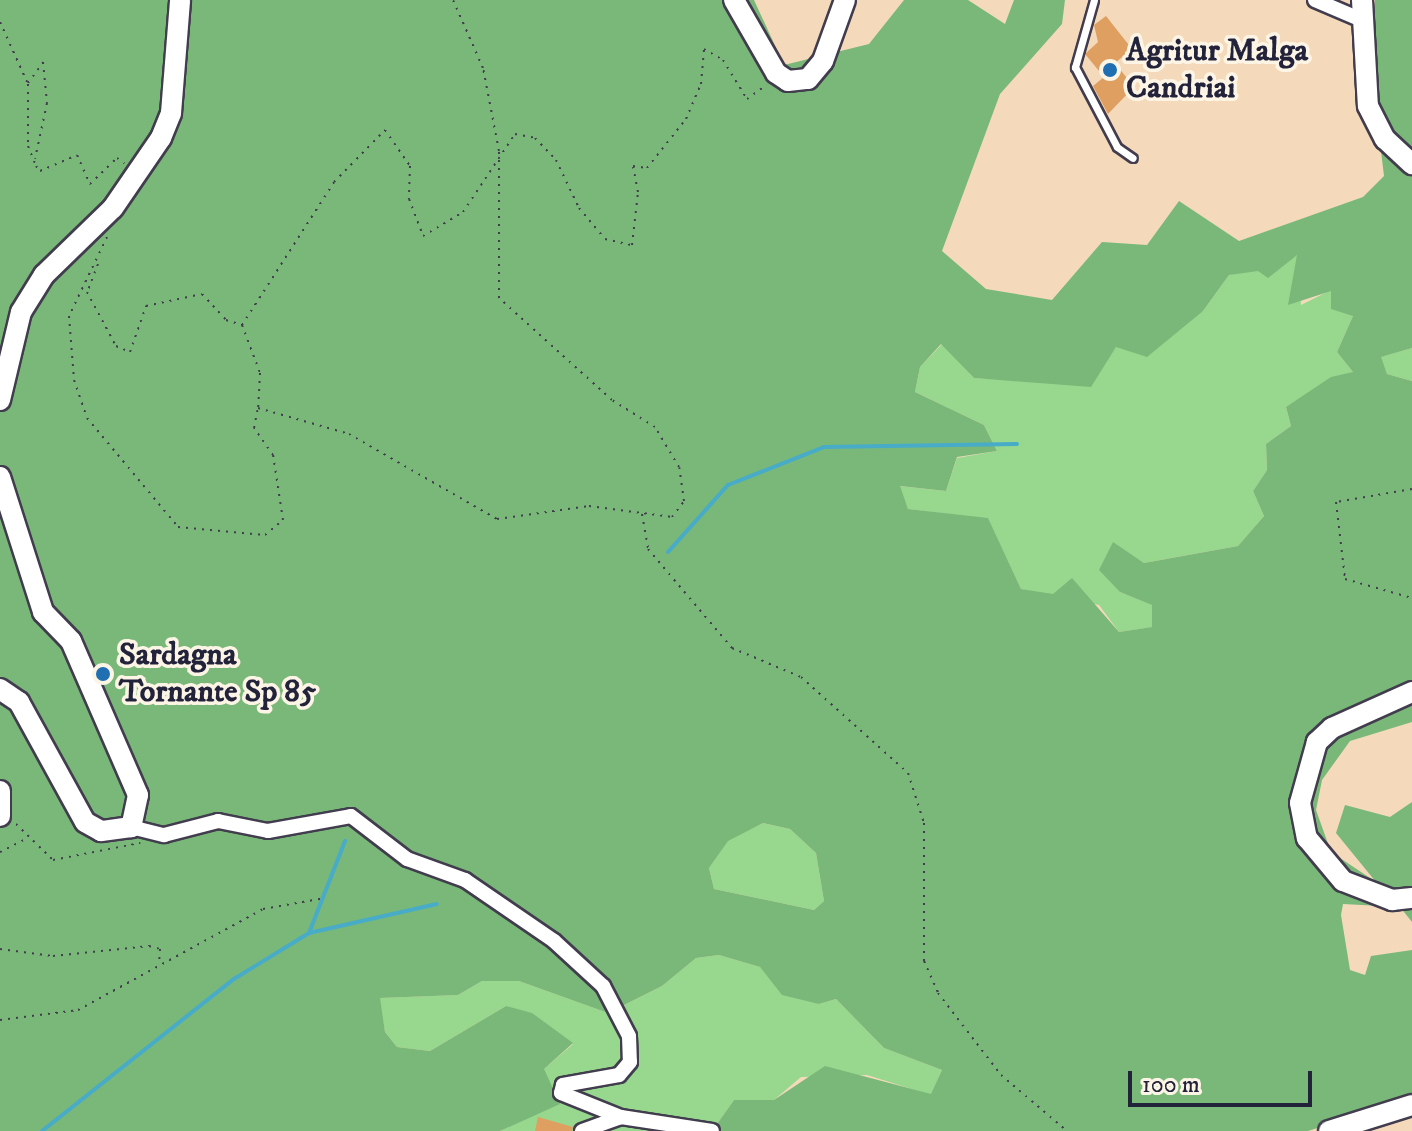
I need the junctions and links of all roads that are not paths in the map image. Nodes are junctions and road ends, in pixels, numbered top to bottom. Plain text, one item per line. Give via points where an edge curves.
1 (180, 0) edge
2 (734, 0) edge
3 (845, 0) edge
4 (1094, 0) edge
5 (1315, 0) edge
6 (1362, 10) edge
7 (1133, 158) dead end
8 (1412, 164) edge
9 (0, 400) edge
10 (0, 477) edge
11 (0, 689) edge
12 (1412, 692) edge
13 (0, 791) edge
14 (0, 816) edge
15 (131, 827) junction
16 (1412, 898) edge
17 (1412, 1105) edge
18 (621, 1117) junction
19 (582, 1131) edge
20 (712, 1131) edge
21 (1329, 1131) edge

1 - 9 street via 171,113 126,190 44,275 21,312
2 - 3 street via 776,73 788,81 808,79 823,61
4 - 7 lane via 1075,67 1117,147
5 - 6 street
6 - 8 street via 1368,106 1385,139
10 - 15 street via 43,612 71,641 138,795
11 - 15 street via 19,702 85,822 101,831
12 - 16 street via 1332,728 1317,742 1300,803 1307,838 1343,881 1392,900
13 - 14 street
15 - 18 street via 164,835 218,821 268,831 351,816 407,859 465,880 554,941 603,986 629,1036 630,1062 619,1075 563,1085 561,1093
17 - 21 street
18 - 19 street
18 - 20 street

